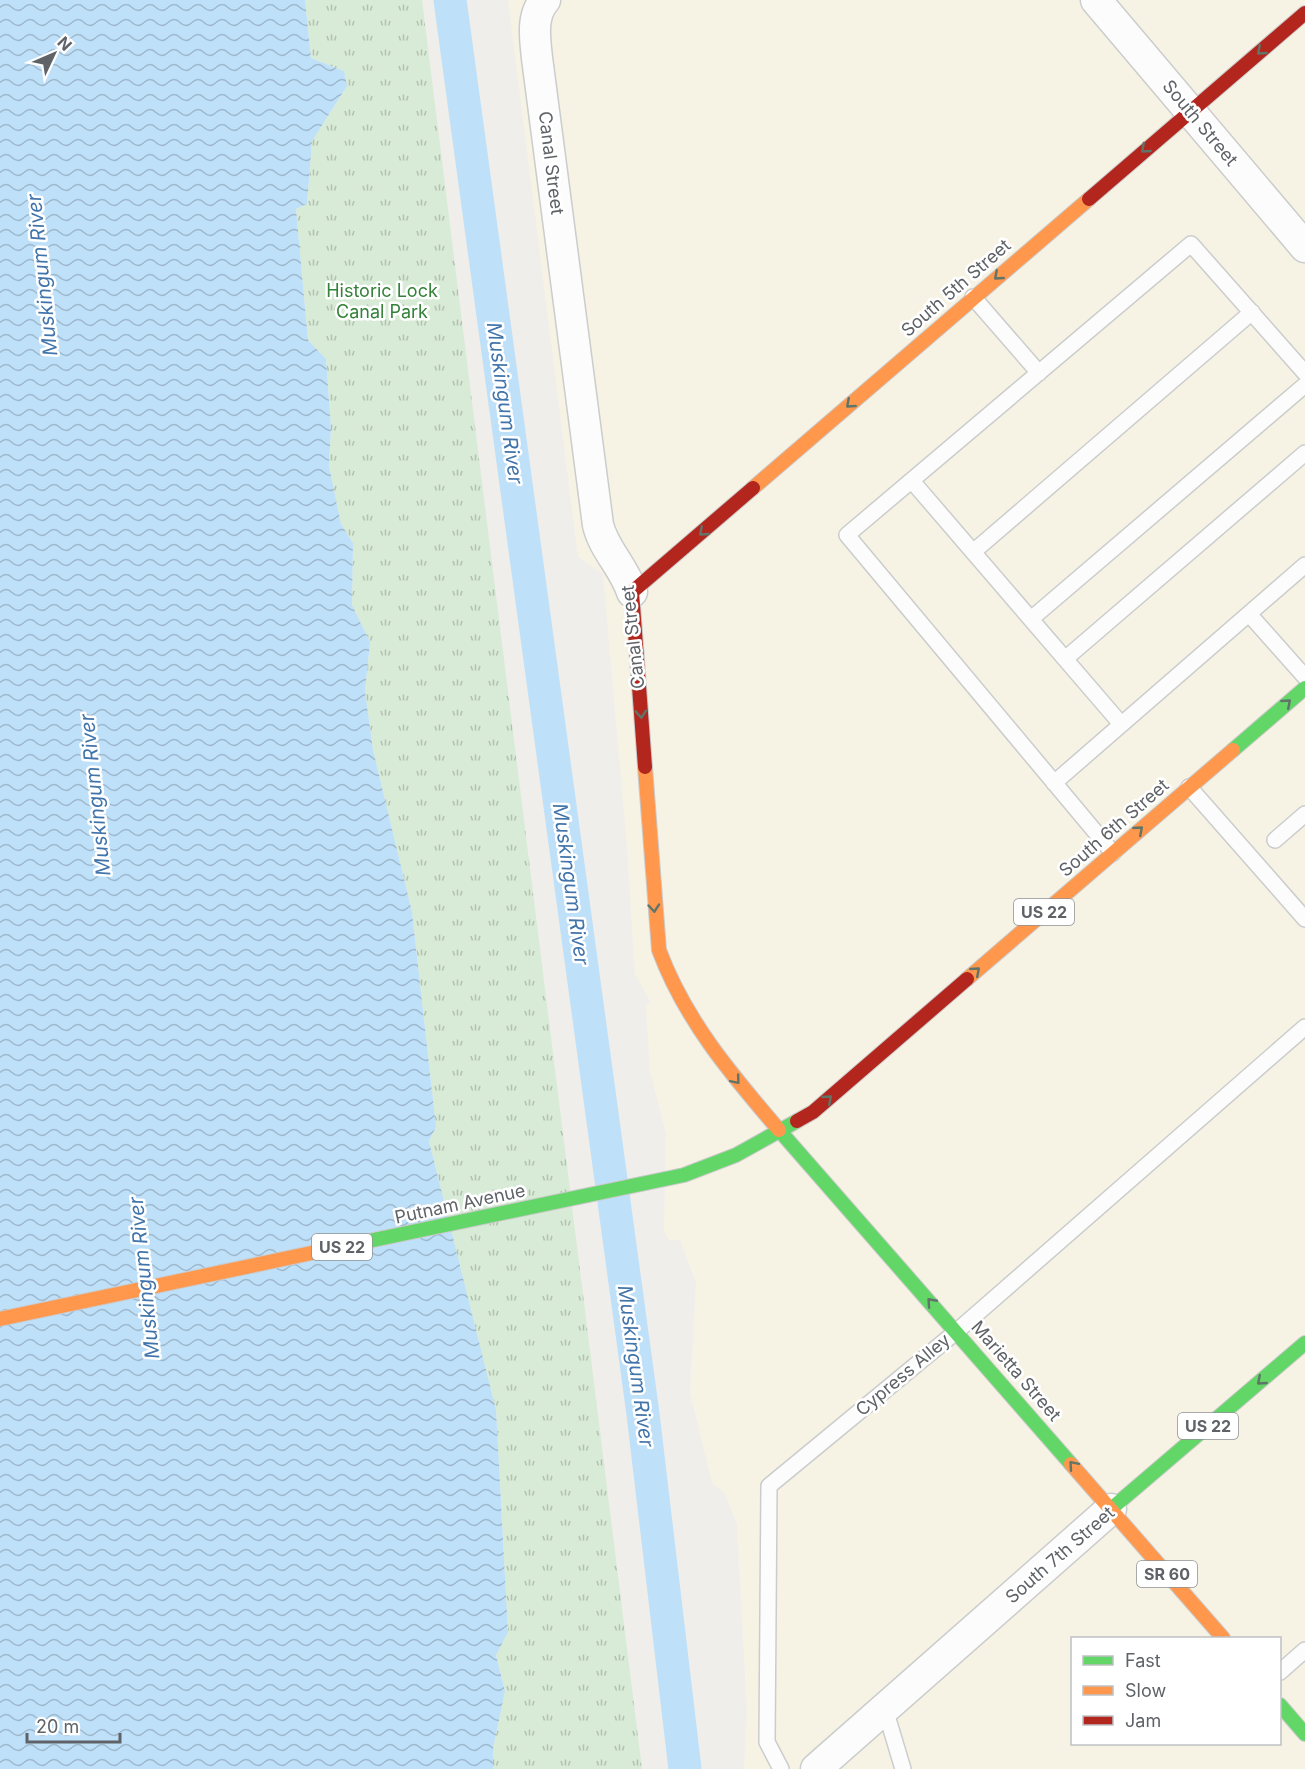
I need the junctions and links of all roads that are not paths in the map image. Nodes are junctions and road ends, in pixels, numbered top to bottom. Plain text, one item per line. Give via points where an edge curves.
1 (1096, 0) edge
2 (541, 5) edge
3 (1305, 13) edge
4 (1190, 111) junction
5 (1305, 247) edge
6 (973, 297) junction
7 (1252, 312) junction
8 (1039, 373) junction
9 (1305, 373) edge
10 (1305, 385) edge
11 (1305, 453) edge
12 (912, 481) junction
13 (973, 552) junction
14 (1305, 565) edge
15 (632, 592) junction
16 (1249, 614) junction
17 (1031, 619) junction
18 (1065, 659) junction
19 (1305, 677) edge
20 (1305, 688) edge
21 (1121, 724) junction
22 (1054, 783) junction
23 (1189, 787) junction
24 (1305, 814) edge
25 (1275, 840) dead end
26 (1113, 853) junction
27 (1305, 919) edge
28 (1305, 1027) edge
29 (779, 1130) junction
30 (0, 1319) edge
31 (957, 1331) junction
32 (1305, 1343) edge
33 (1111, 1509) junction
34 (1222, 1637) edge
35 (1305, 1650) edge
36 (1281, 1671) edge
37 (1281, 1706) edge
38 (885, 1709) junction
39 (1305, 1734) edge
40 (781, 1769) edge
41 (816, 1769) edge
42 (903, 1769) edge

1 - 4 street, South Street
2 - 15 street, Canal Street via 535,34 537,58 598,525 605,546 621,565
3 -> 4 main road, South 5th Street
4 - 5 street, South Street
4 -> 6 main road, South 5th Street
6 - 8 lane
6 -> 15 main road, South 5th Street
7 - 8 lane via 1191,244
7 - 9 lane
7 - 13 lane
8 - 12 lane
10 - 17 lane
11 - 18 lane
12 - 13 lane
12 - 22 lane via 847,535
13 - 17 lane
14 - 16 lane
15 -> 29 main road, Canal Street via 659,950 682,1007 731,1074
16 - 19 lane
16 - 21 lane
17 - 18 lane
18 - 21 lane
23 -> 20 main road, South 6th Street / US 22
21 - 22 lane
22 - 26 lane
26 -> 23 main road, South 6th Street / US 22
23 - 27 lane
24 - 25 lane
29 -> 26 main road, South 6th Street / US 22 via 813,1112
28 - 31 lane, Cypress Alley
29 - 30 main road, Putnam Avenue / US 22 via 736,1155 684,1175
31 -> 29 main road, Marietta Street
33 -> 31 main road, Marietta Street
31 - 40 lane, Cypress Alley via 769,1486 767,1742
32 -> 33 main road, South 7th Street / US 22
33 - 34 main road, Marietta Street / SR 60
33 - 38 street, South 7th Street
35 - 36 lane
37 - 39 main road
38 - 41 street, South 7th Street
38 - 42 lane

